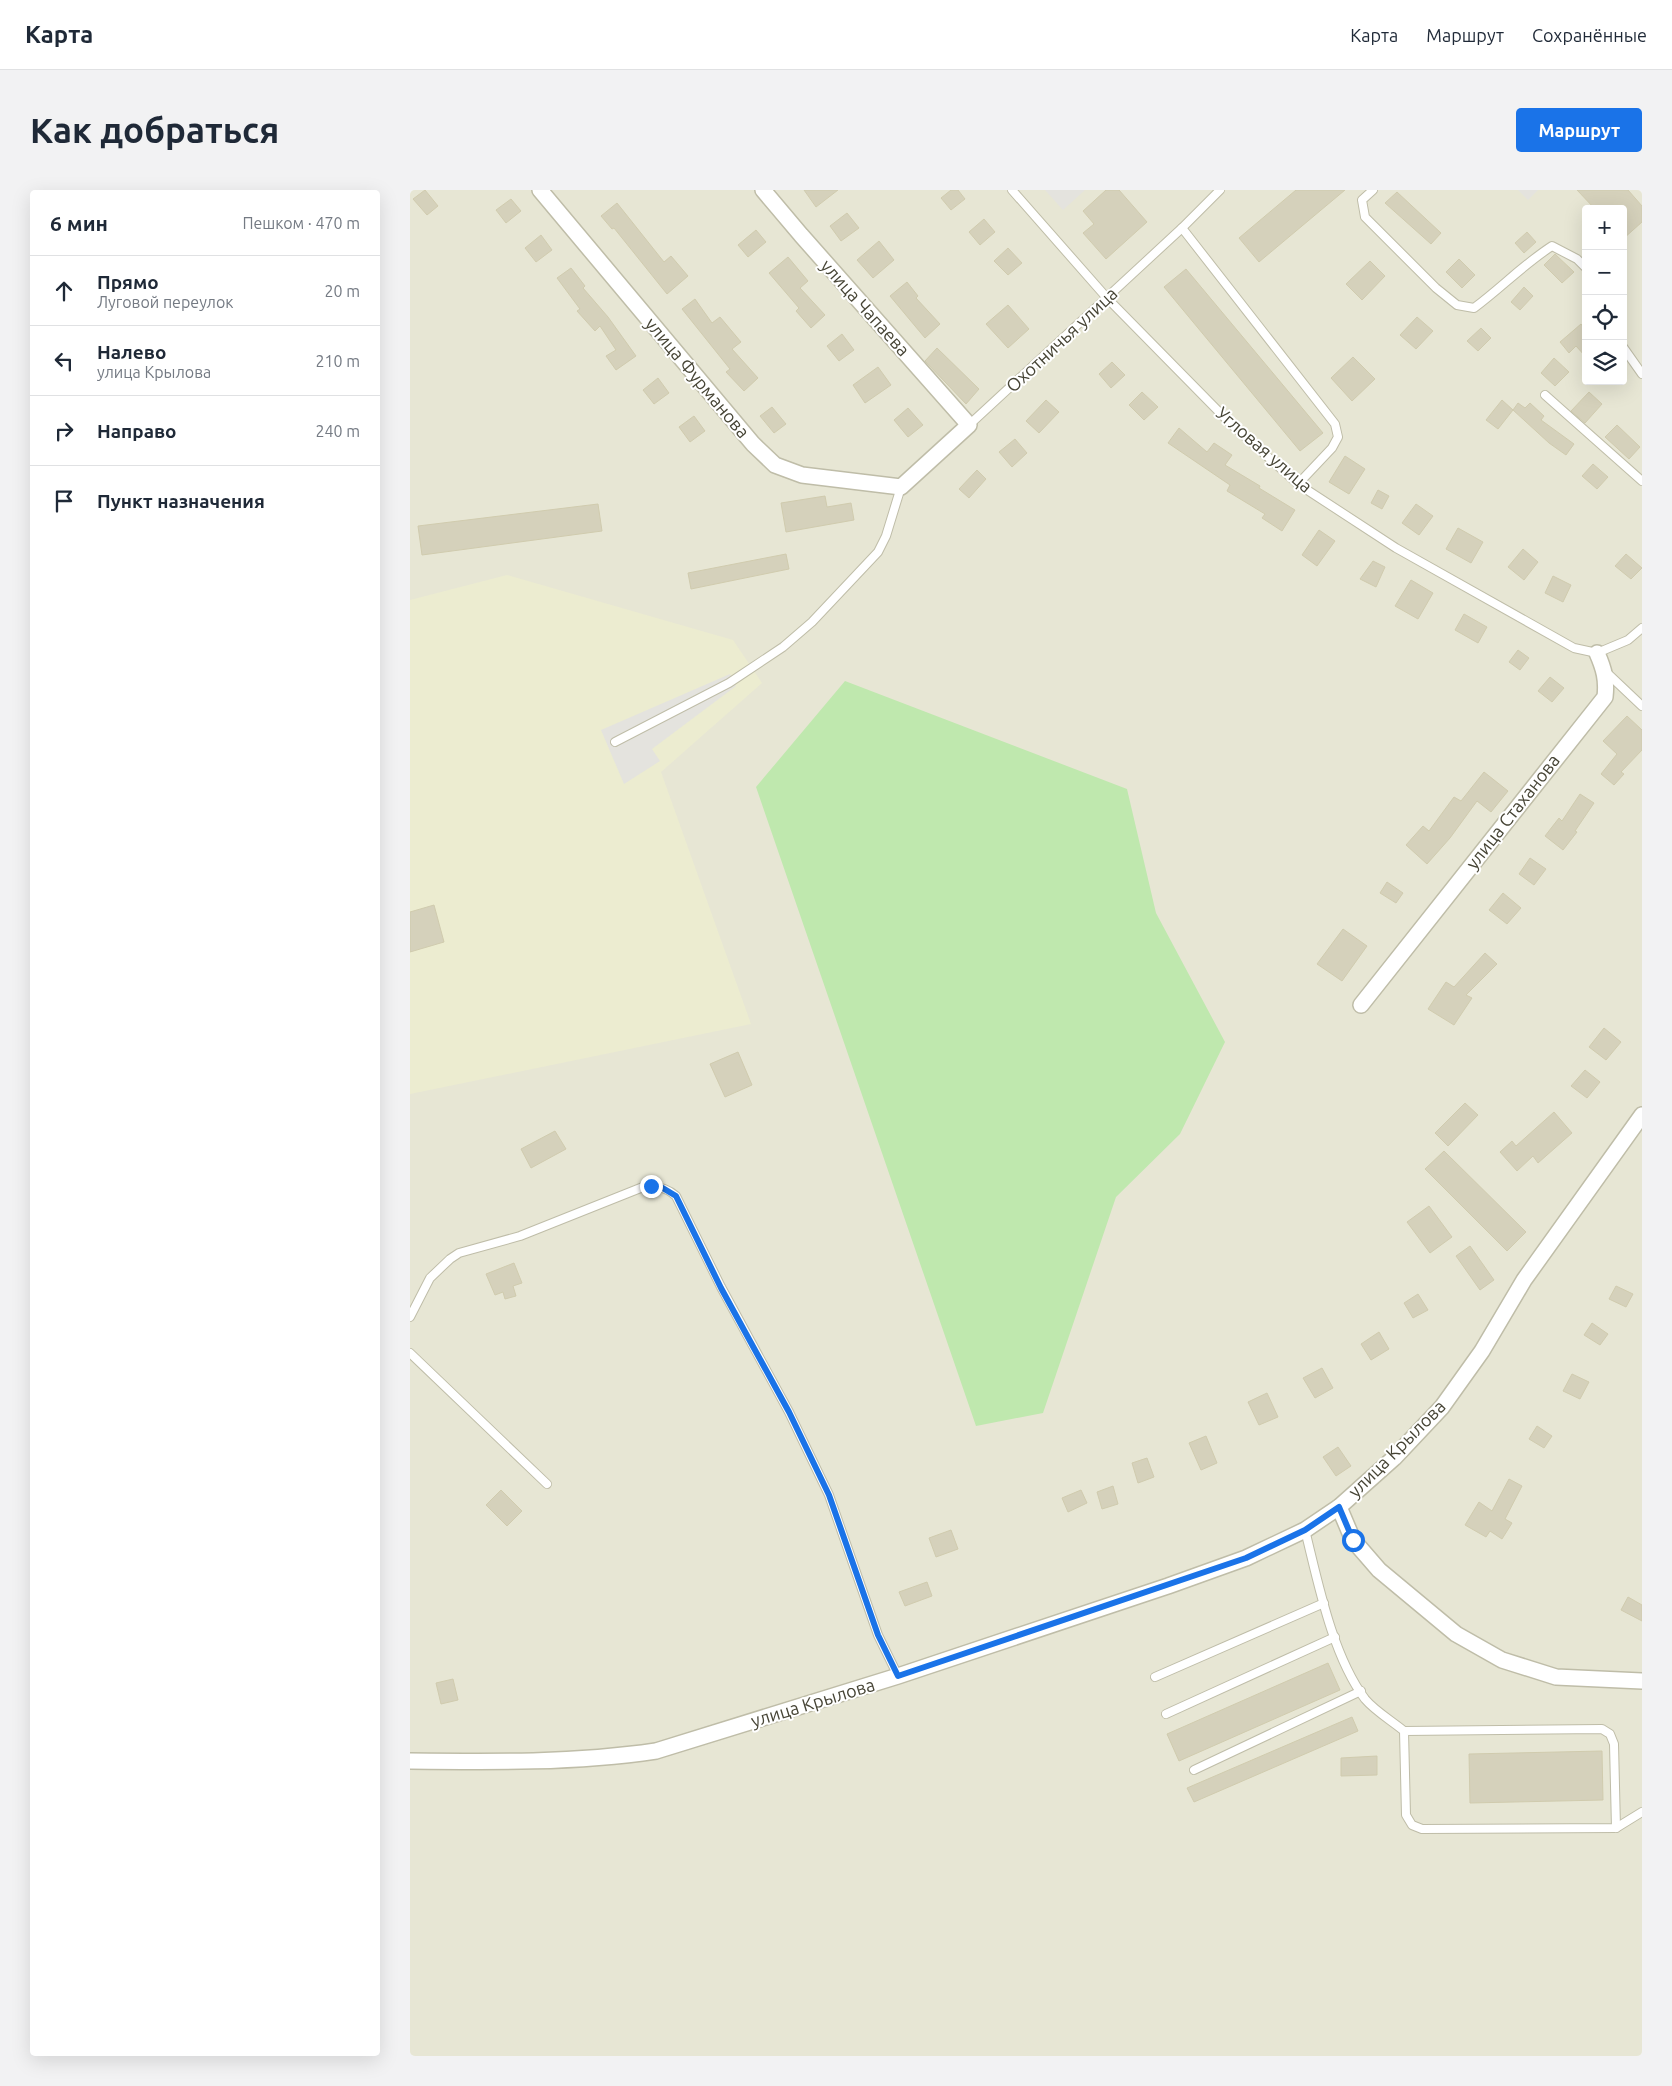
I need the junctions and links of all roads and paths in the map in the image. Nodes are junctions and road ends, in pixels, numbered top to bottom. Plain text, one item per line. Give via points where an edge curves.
1 (540, 190) edge
2 (763, 190) edge
3 (1012, 190) edge
4 (1220, 190) edge
5 (1373, 190) edge
6 (1182, 228) junction
7 (1582, 264) edge
8 (1107, 298) junction
9 (1627, 353) edge
10 (1642, 374) edge
11 (1545, 395) dead end
12 (969, 425) junction
13 (1642, 481) edge
14 (1298, 484) junction
15 (901, 487) junction
16 (1642, 628) edge
17 (1597, 653) junction
18 (1604, 670) junction
19 (1642, 706) edge
20 (615, 742) dead end
21 (1361, 1005) dead end
22 (1642, 1116) edge
23 (410, 1317) edge
24 (410, 1353) edge
25 (547, 1484) dead end
26 (1339, 1507) junction
27 (1305, 1530) junction
28 (1324, 1603) junction
29 (1335, 1637) junction
30 (898, 1676) junction
31 (1155, 1677) dead end
32 (1642, 1681) edge
33 (1361, 1691) junction
34 (1166, 1714) dead end
35 (1404, 1731) junction
36 (410, 1761) edge
37 (1194, 1770) dead end
38 (1642, 1812) edge
39 (1616, 1828) junction

1 - 15 street, улица Фурманова via 753,444 775,465 802,475
2 - 12 street, улица Чапаева
3 - 8 lane, Угловая улица
4 - 6 lane, Охотничья улица
5 - 7 lane via 1362,200 1365,217 1457,305 1474,308 1534,257 1552,246
6 - 8 lane, Охотничья улица
6 - 14 lane via 1335,424 1338,437 1332,448
8 - 12 lane, Охотничья улица
8 - 14 lane, Угловая улица via 1230,423
9 - 10 lane
11 - 13 lane
12 - 15 street, Охотничья улица
14 - 17 lane, Угловая улица via 1396,548 1574,648
15 - 20 lane via 878,552 812,622 729,683
16 - 17 lane via 1628,640
17 - 18 street, улица Стаханова
18 - 19 lane
18 - 21 street, улица Стаханова via 1607,683 1605,697
22 - 26 street, улица Крылова via 1524,1280 1482,1351 1442,1407 1394,1458
23 - 30 lane via 430,1278 459,1253 520,1236 643,1187 661,1187 670,1191 676,1196 825,1487 878,1635
24 - 25 lane
26 - 27 street, улица Крылова
26 - 32 street via 1353,1540 1379,1570 1456,1634 1502,1660 1556,1677
27 - 28 lane
27 - 30 street, улица Крылова via 1246,1558
28 - 29 lane
28 - 31 lane
29 - 33 lane
29 - 34 lane
30 - 36 street, улица Крылова via 656,1751 622,1756 480,1762
33 - 35 lane via 1366,1700
33 - 37 lane
35 - 39 lane via 1406,1815 1412,1825 1422,1829
35 - 39 lane via 1602,1729 1610,1734 1614,1744
38 - 39 lane

